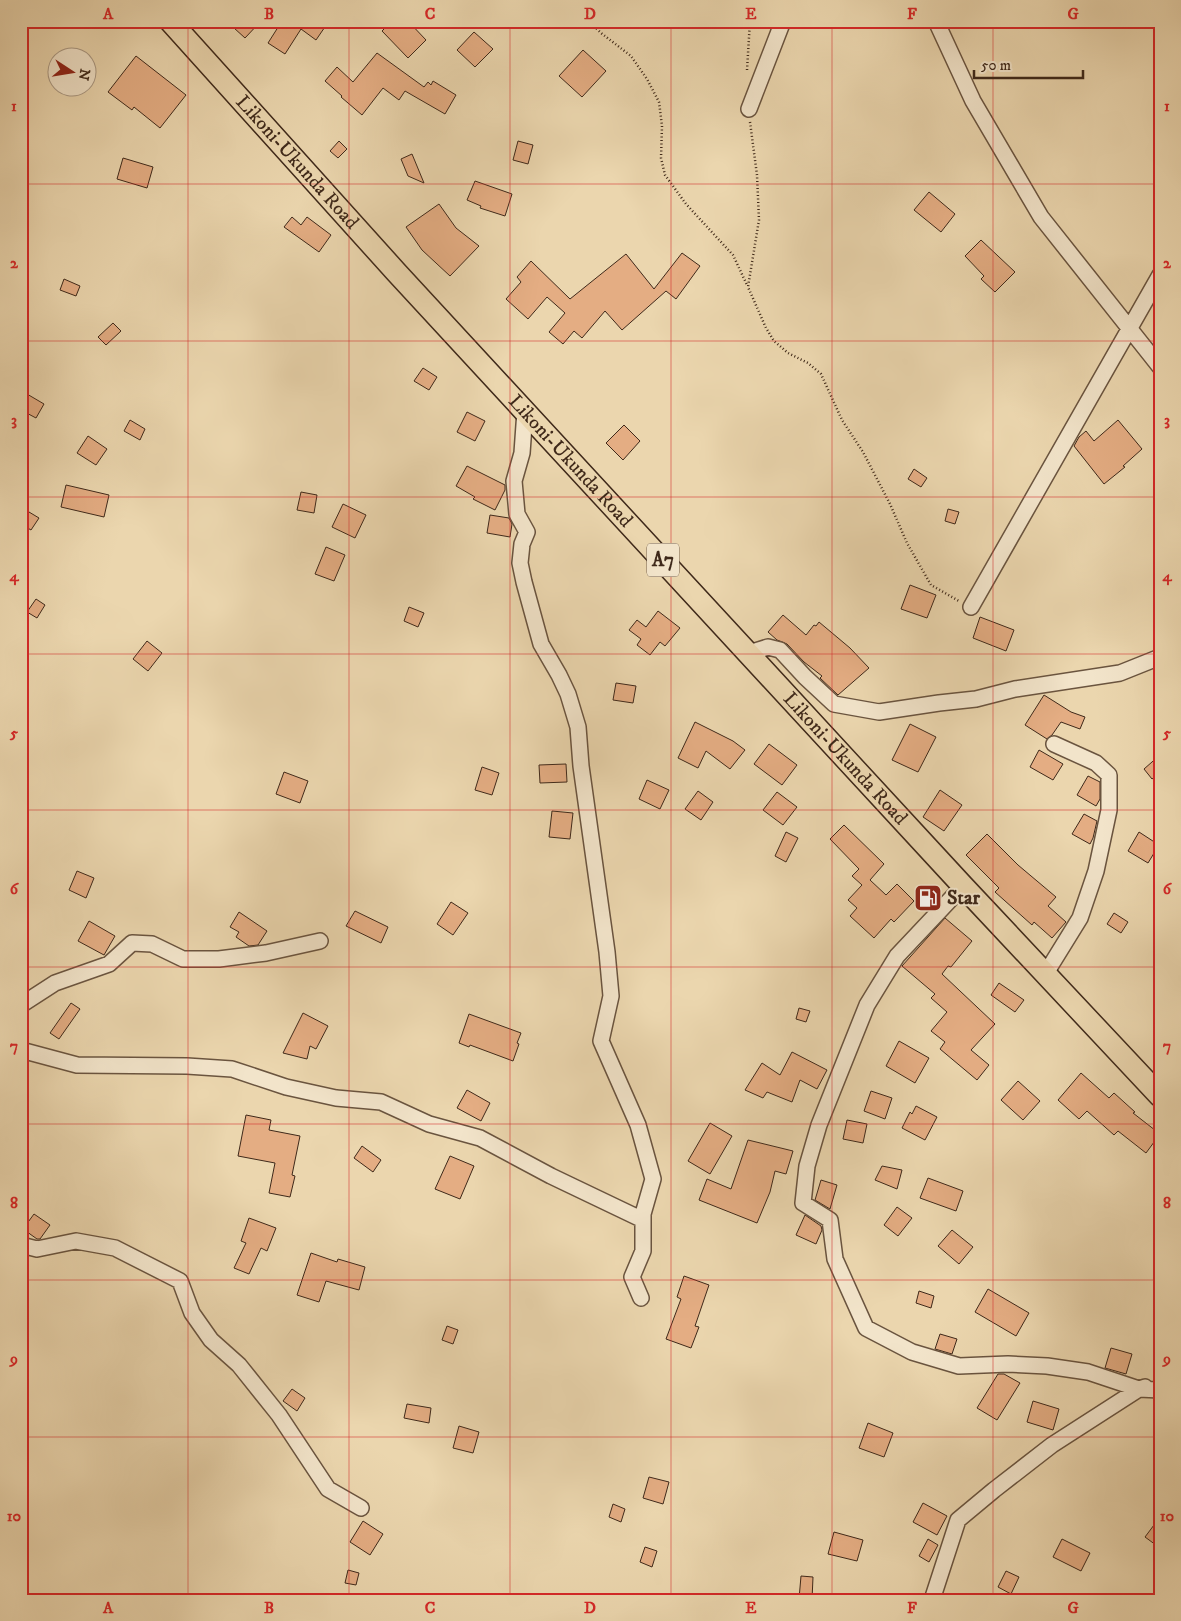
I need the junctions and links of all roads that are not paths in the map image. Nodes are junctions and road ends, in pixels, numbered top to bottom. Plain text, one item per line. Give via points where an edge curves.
1 (170, 21) edge
2 (783, 21) edge
3 (936, 21) edge
4 (749, 109) road end
5 (1160, 275) edge
6 (1129, 327) junction
7 (1160, 367) edge
8 (526, 411) junction
9 (972, 608) road end
10 (749, 653) junction
11 (1160, 658) edge
12 (1054, 744) dead end
13 (963, 886) junction
14 (320, 941) dead end
15 (1046, 973) junction
16 (21, 1005) edge
17 (21, 1050) edge
18 (1160, 1096) edge
19 (643, 1220) junction
20 (21, 1245) edge
21 (641, 1298) dead end
22 (1160, 1383) edge
23 (1138, 1389) junction
24 (1160, 1390) edge
25 (361, 1508) dead end
26 (932, 1600) edge

1 - 8 highway, Likoni-Ukunda Road / A7
2 - 4 street
3 - 6 street via 973,101 1041,217
5 - 6 street
6 - 7 street
6 - 9 street
8 - 10 highway, Likoni-Ukunda Road / A7
8 - 19 street via 522,453 514,481 517,514 527,532 520,563 541,644 568,694 578,727 611,996 601,1042 638,1125 654,1179
10 - 11 street via 768,647 780,650 834,704 879,712 976,700 1015,689 1120,673
10 - 13 highway, Likoni-Ukunda Road / A7
12 - 15 street via 1096,763 1109,776 1108,810 1096,871 1080,918
13 - 15 highway, Likoni-Ukunda Road / A7
13 - 23 street via 897,956 867,1005 819,1125 807,1166 803,1203 830,1220 835,1259 866,1328 912,1352 959,1366 1047,1366 1088,1372
14 - 16 street via 256,954 183,959 152,944 132,943 109,964 55,983
15 - 18 highway, Likoni-Ukunda Road / A7
17 - 19 street via 77,1065 232,1069 295,1089 336,1098 381,1102 429,1124 480,1138
19 - 21 street via 643,1251 632,1277
20 - 25 street via 37,1250 76,1241 115,1248 180,1281 192,1313 211,1340 239,1365 256,1386 328,1489
22 - 23 street
23 - 24 street
23 - 26 street via 1052,1445 958,1520

